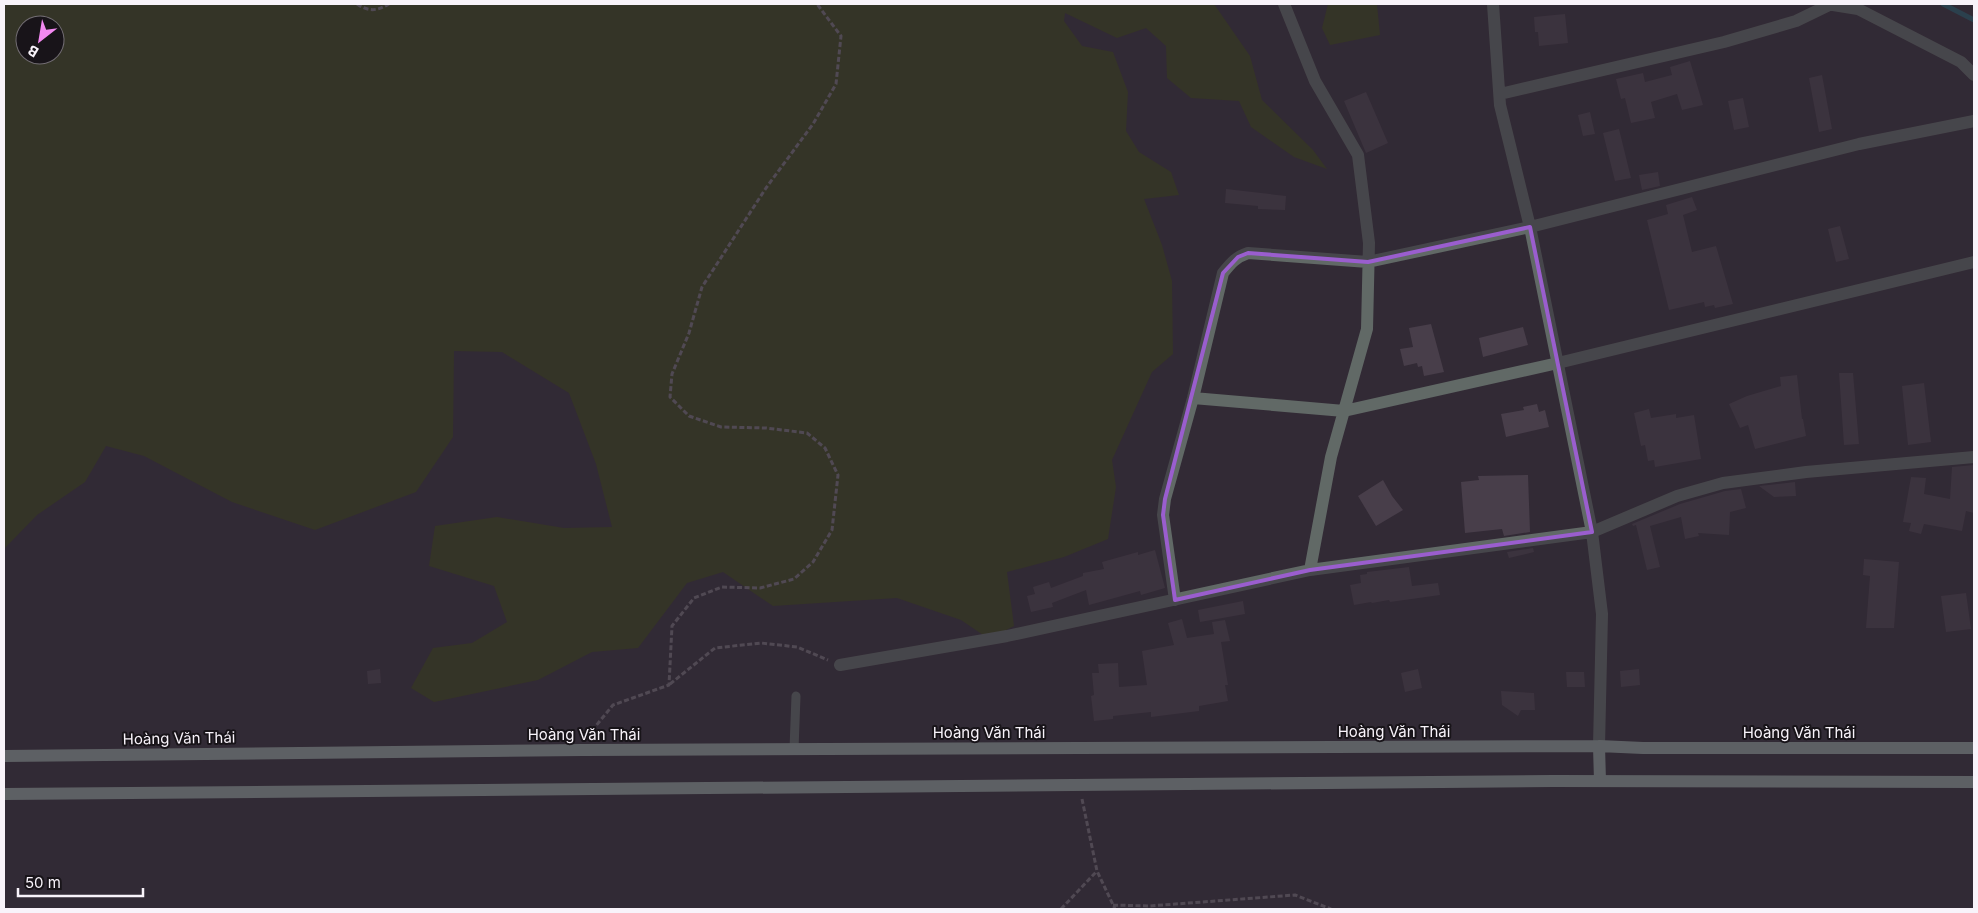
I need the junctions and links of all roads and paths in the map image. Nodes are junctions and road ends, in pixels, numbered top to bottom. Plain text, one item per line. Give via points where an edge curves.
1 (357, 4) edge
2 (389, 4) edge
3 (817, 4) edge
4 (1284, 4) edge
5 (1493, 4) edge
6 (1830, 4) edge
7 (1974, 76) edge
8 (1500, 94) junction
9 (1974, 122) edge
10 (1530, 227) junction
11 (1368, 262) junction
12 (1974, 262) edge
13 (1558, 363) junction
14 (1193, 398) junction
15 (1344, 412) junction
16 (1974, 457) edge
17 (1592, 532) junction
18 (1310, 570) junction
19 (1175, 600) junction
20 (840, 665) joint
21 (669, 685) junction
22 (796, 696) dead end
23 (1599, 746) junction
24 (1974, 748) edge
25 (794, 749) junction
26 (583, 750) junction
27 (4, 756) edge
28 (1600, 781) junction
29 (1974, 782) edge
30 (1079, 786) junction
31 (4, 794) edge
32 (1097, 871) junction
33 (1114, 907) edge
34 (1061, 909) edge
35 (1331, 909) edge

1 - 2 path via 366,10 380,10
3 - 21 path via 840,36 836,84 813,124 766,188 702,287 690,333 672,374 670,397 689,416 721,427 807,433 825,448 838,475 832,530 813,562 794,579 760,588 722,588 694,598 672,626
4 - 11 street via 1315,81 1358,155
5 - 8 street
6 - 7 street via 1858,9 1961,62
6 - 8 street via 1796,21 1724,42
8 - 10 street
9 - 10 street via 1860,144
10 - 11 street
10 - 13 street
11 - 14 street via 1248,253 1238,257 1223,273
11 - 15 street via 1367,329
12 - 13 street
13 - 15 street
13 - 17 street
14 - 15 street
14 - 19 street via 1163,514
15 - 18 street via 1331,457
16 - 17 street via 1723,483 1677,496
17 - 18 street
17 - 23 street via 1602,614
18 - 19 street
19 - 20 street via 1007,636
20 - 21 path via 797,647 761,643 715,648
21 - 26 path via 613,705 590,733
22 - 25 lane
23 - 24 main road, Hoàng Văn Thái
23 - 25 main road, Hoàng Văn Thái
23 - 28 main road
25 - 26 main road, Hoàng Văn Thái
26 - 27 main road, Hoàng Văn Thái
28 - 29 main road
28 - 30 main road
30 - 31 main road
30 - 32 path
32 - 33 path
32 - 34 path
33 - 35 path via 1295,894

